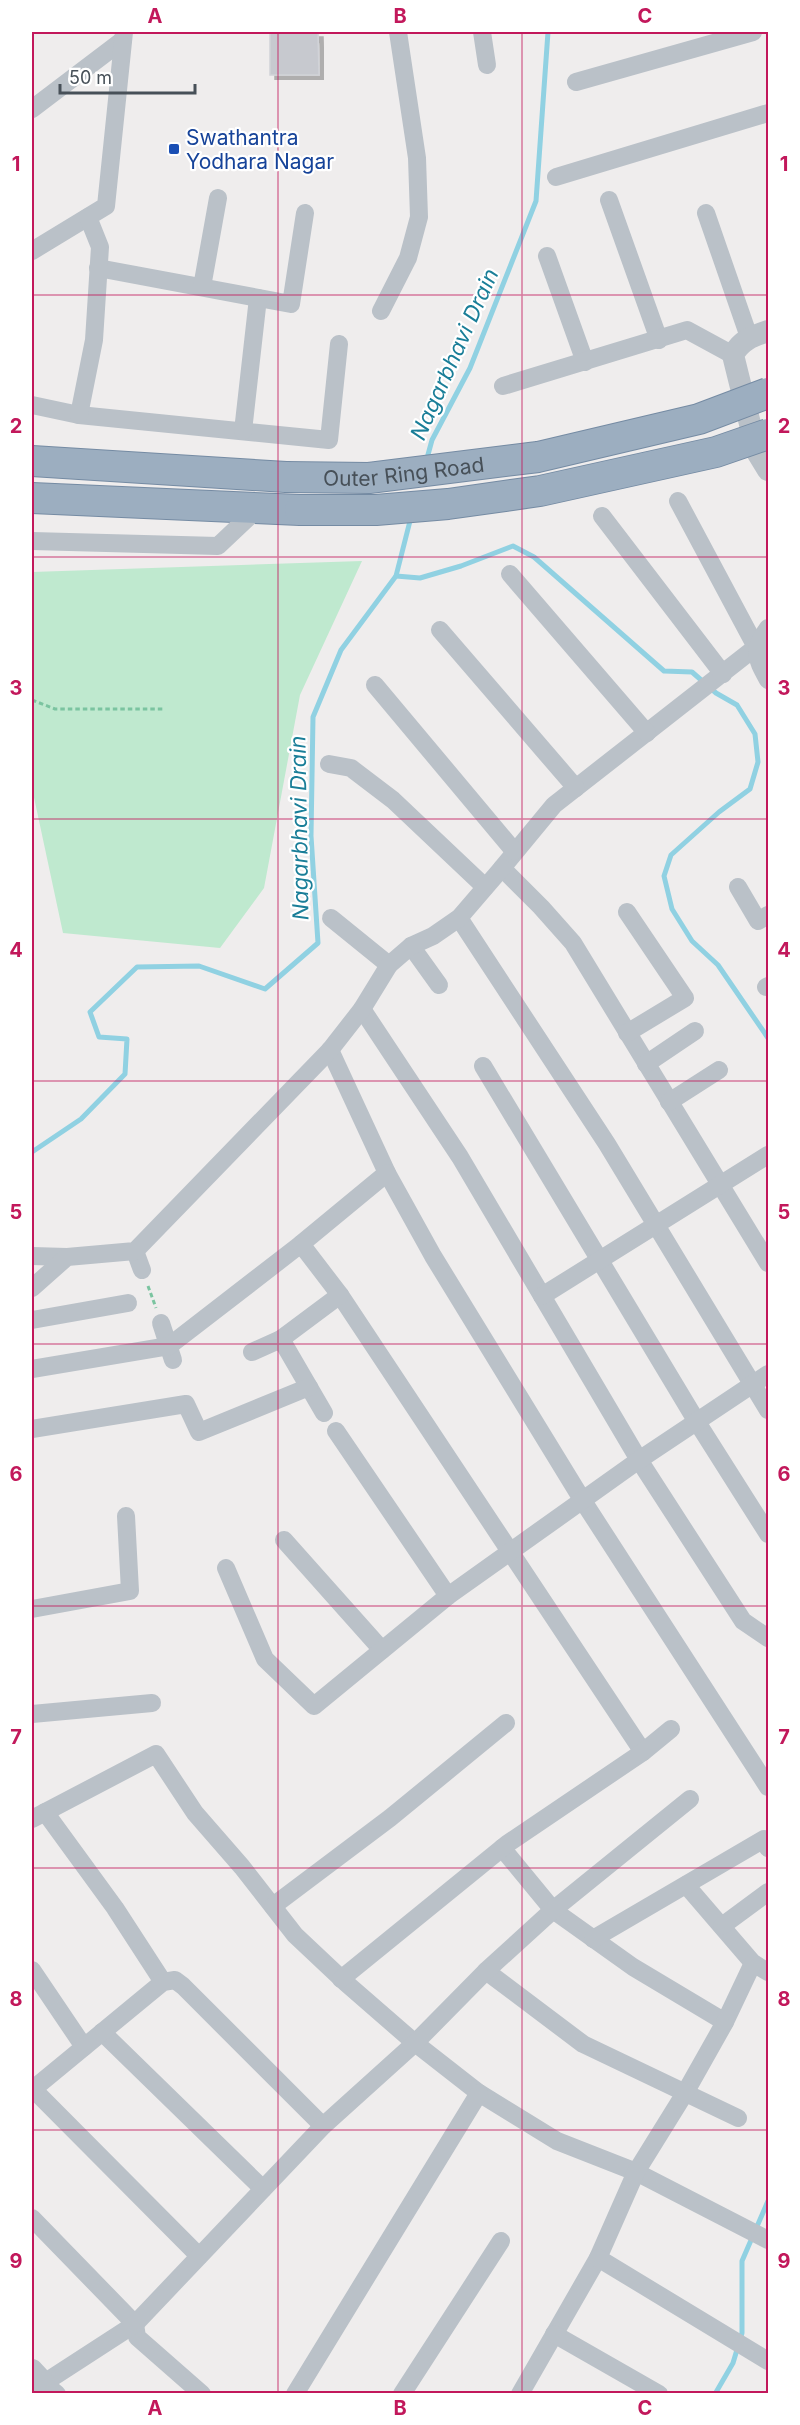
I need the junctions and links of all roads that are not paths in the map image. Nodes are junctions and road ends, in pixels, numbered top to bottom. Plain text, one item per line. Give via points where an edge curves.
1 (398, 32) edge
2 (483, 32) edge
3 (753, 32) edge
4 (123, 36) edge
5 (487, 65) dead end
6 (576, 82) dead end
7 (32, 110) edge
8 (768, 112) edge
9 (556, 177) dead end
10 (218, 198) dead end
11 (609, 200) dead end
12 (305, 213) dead end
13 (706, 213) dead end
14 (88, 216) junction
15 (32, 251) edge
16 (547, 256) dead end
17 (99, 268) junction
18 (202, 287) junction
19 (258, 298) junction
20 (381, 311) dead end
21 (759, 334) edge
22 (659, 340) junction
23 (339, 344) dead end
24 (733, 355) junction
25 (585, 362) junction
26 (503, 386) dead end
27 (768, 393) edge
28 (32, 405) edge
29 (79, 415) junction
30 (243, 432) junction
31 (768, 434) edge
32 (32, 461) edge
33 (768, 470) edge
34 (32, 498) edge
35 (678, 501) dead end
36 (256, 510) junction
37 (602, 516) dead end
38 (32, 541) edge
39 (510, 574) dead end
40 (768, 628) edge
41 (440, 630) dead end
42 (756, 647) junction
43 (721, 676) junction
44 (768, 680) edge
45 (375, 685) dead end
46 (647, 734) junction
47 (329, 764) dead end
48 (576, 788) junction
49 (514, 851) junction
50 (502, 868) junction
51 (485, 887) junction
52 (738, 887) dead end
53 (627, 912) dead end
54 (768, 915) edge
55 (331, 918) dead end
56 (459, 918) junction
57 (411, 946) junction
58 (389, 965) junction
59 (439, 985) dead end
60 (362, 1009) junction
61 (695, 1031) dead end
62 (627, 1034) junction
63 (330, 1050) junction
64 (646, 1064) junction
65 (483, 1066) dead end
66 (719, 1070) dead end
67 (669, 1102) junction
68 (768, 1155) edge
69 (387, 1173) junction
70 (721, 1185) junction
71 (658, 1226) junction
72 (301, 1244) junction
73 (135, 1251) junction
74 (32, 1256) edge
75 (67, 1257) junction
76 (599, 1261) junction
77 (768, 1263) edge
78 (142, 1270) road end
79 (32, 1288) edge
80 (340, 1295) junction
81 (542, 1296) junction
82 (128, 1303) dead end
83 (32, 1320) edge
84 (161, 1323) road end
85 (281, 1339) junction
86 (252, 1352) dead end
87 (171, 1353) junction
88 (32, 1370) edge
89 (768, 1374) edge
90 (753, 1386) junction
91 (309, 1387) junction
92 (768, 1410) edge
93 (324, 1413) dead end
94 (697, 1422) junction
95 (32, 1429) edge
96 (336, 1431) dead end
97 (639, 1460) junction
98 (583, 1501) junction
99 (126, 1516) dead end
100 (768, 1534) edge
101 (284, 1540) dead end
102 (510, 1551) junction
103 (226, 1568) dead end
104 (448, 1596) junction
105 (32, 1609) edge
106 (768, 1638) edge
107 (382, 1650) junction
108 (152, 1703) dead end
109 (32, 1714) edge
110 (506, 1723) dead end
111 (671, 1729) dead end
112 (643, 1752) junction
113 (768, 1787) edge
114 (690, 1799) dead end
115 (38, 1816) edge
116 (502, 1848) junction
117 (768, 1848) edge
118 (686, 1884) junction
119 (768, 1892) edge
120 (273, 1906) junction
121 (553, 1910) junction
122 (722, 1926) junction
123 (593, 1939) junction
124 (753, 1963) junction
125 (32, 1970) edge
126 (486, 1971) junction
127 (768, 1972) edge
128 (341, 1979) junction
129 (163, 1982) junction
130 (725, 2022) junction
131 (102, 2032) junction
132 (415, 2043) junction
133 (84, 2047) junction
134 (32, 2089) edge
135 (479, 2093) junction
136 (685, 2093) junction
137 (738, 2118) dead end
138 (323, 2126) junction
139 (636, 2172) junction
140 (263, 2189) junction
141 (32, 2218) edge
142 (765, 2239) edge
143 (501, 2241) dead end
144 (199, 2256) junction
145 (598, 2258) junction
146 (135, 2324) junction
147 (554, 2334) junction
148 (768, 2361) edge
149 (42, 2385) edge
150 (202, 2394) edge
151 (295, 2394) edge
152 (402, 2394) edge
153 (520, 2394) edge
154 (659, 2394) edge

1 - 20 street via 417,158 419,217 408,258
2 - 5 street
3 - 6 street
4 - 7 street
4 - 14 street via 106,206
8 - 9 street
10 - 18 street
11 - 22 street
12 - 19 street via 291,304
13 - 21 street
14 - 15 street
14 - 17 street via 100,247
16 - 25 street
17 - 18 street
17 - 29 street via 94,340
18 - 19 street
19 - 30 street
21 - 24 street via 737,346
22 - 24 street via 687,330
22 - 25 street
23 - 30 street via 329,440
24 - 33 street via 757,452
25 - 26 street
27 - 32 highway, Outer Ring Road, bridge via 699,419 538,457 369,478 286,477
28 - 29 street
29 - 30 street
31 - 36 highway, Outer Ring Road, bridge via 716,452 540,491 376,510
34 - 36 highway, Outer Ring Road
35 - 42 street
36 - 38 street via 218,546
37 - 43 street
39 - 46 street
40 - 42 street
41 - 48 street
42 - 43 street
42 - 44 street
43 - 46 street
45 - 49 street
46 - 48 street
47 - 51 street via 351,768 393,800
48 - 49 street via 554,805
49 - 50 street
50 - 51 street
50 - 62 street via 573,943
51 - 56 street
52 - 54 street via 758,921
53 - 62 street via 685,998
55 - 58 street
56 - 57 street
56 - 71 street
57 - 58 street
57 - 59 street
58 - 60 street
60 - 63 street
60 - 81 street via 460,1157
61 - 64 street
62 - 64 street
63 - 69 street
63 - 73 street
64 - 67 street
65 - 76 street
66 - 67 street
67 - 70 street
68 - 70 street
69 - 72 street
69 - 98 street via 433,1256
70 - 71 street
70 - 77 street
71 - 76 street
71 - 90 street
72 - 80 street
72 - 87 street
73 - 75 street
73 - 78 street
74 - 75 street
75 - 79 street
76 - 81 street
76 - 94 street
80 - 85 street
80 - 102 street
81 - 97 street
82 - 83 street
84 - 87 street
85 - 86 street
85 - 91 street
87 - 88 street
89 - 90 street
90 - 92 street
90 - 94 street
91 - 93 street
91 - 95 street via 199,1432 186,1404
94 - 97 street
94 - 100 street
96 - 104 street
97 - 98 street
97 - 106 street via 743,1621
98 - 102 street
98 - 113 street
99 - 105 street via 130,1591
101 - 107 street
102 - 104 street
102 - 112 street
103 - 107 street via 265,1659 314,1706
104 - 107 street
108 - 109 street
110 - 120 street via 390,1818
111 - 112 street
112 - 116 street
114 - 121 street
115 - 120 street via 156,1754 195,1813
115 - 129 street via 115,1908
116 - 121 street
116 - 128 street
117 - 118 street via 764,1839
118 - 122 street
118 - 123 street
119 - 122 street
120 - 128 street via 295,1935
121 - 123 street
121 - 126 street
122 - 124 street
123 - 130 street
124 - 127 street
124 - 130 street
125 - 133 street
126 - 132 street
126 - 136 street via 583,2044
128 - 132 street
129 - 131 street
129 - 138 street via 174,1980 183,1986
130 - 136 street
131 - 133 street
131 - 140 street
132 - 135 street
132 - 138 street
133 - 134 street
134 - 144 street
135 - 139 street via 557,2141
135 - 151 street
136 - 137 street
136 - 139 street
138 - 140 street
139 - 142 street
139 - 145 street
140 - 144 street
141 - 146 street
143 - 152 street
144 - 146 street
145 - 147 street
145 - 148 street
146 - 149 street
146 - 150 street via 137,2337
147 - 153 street
147 - 154 street

